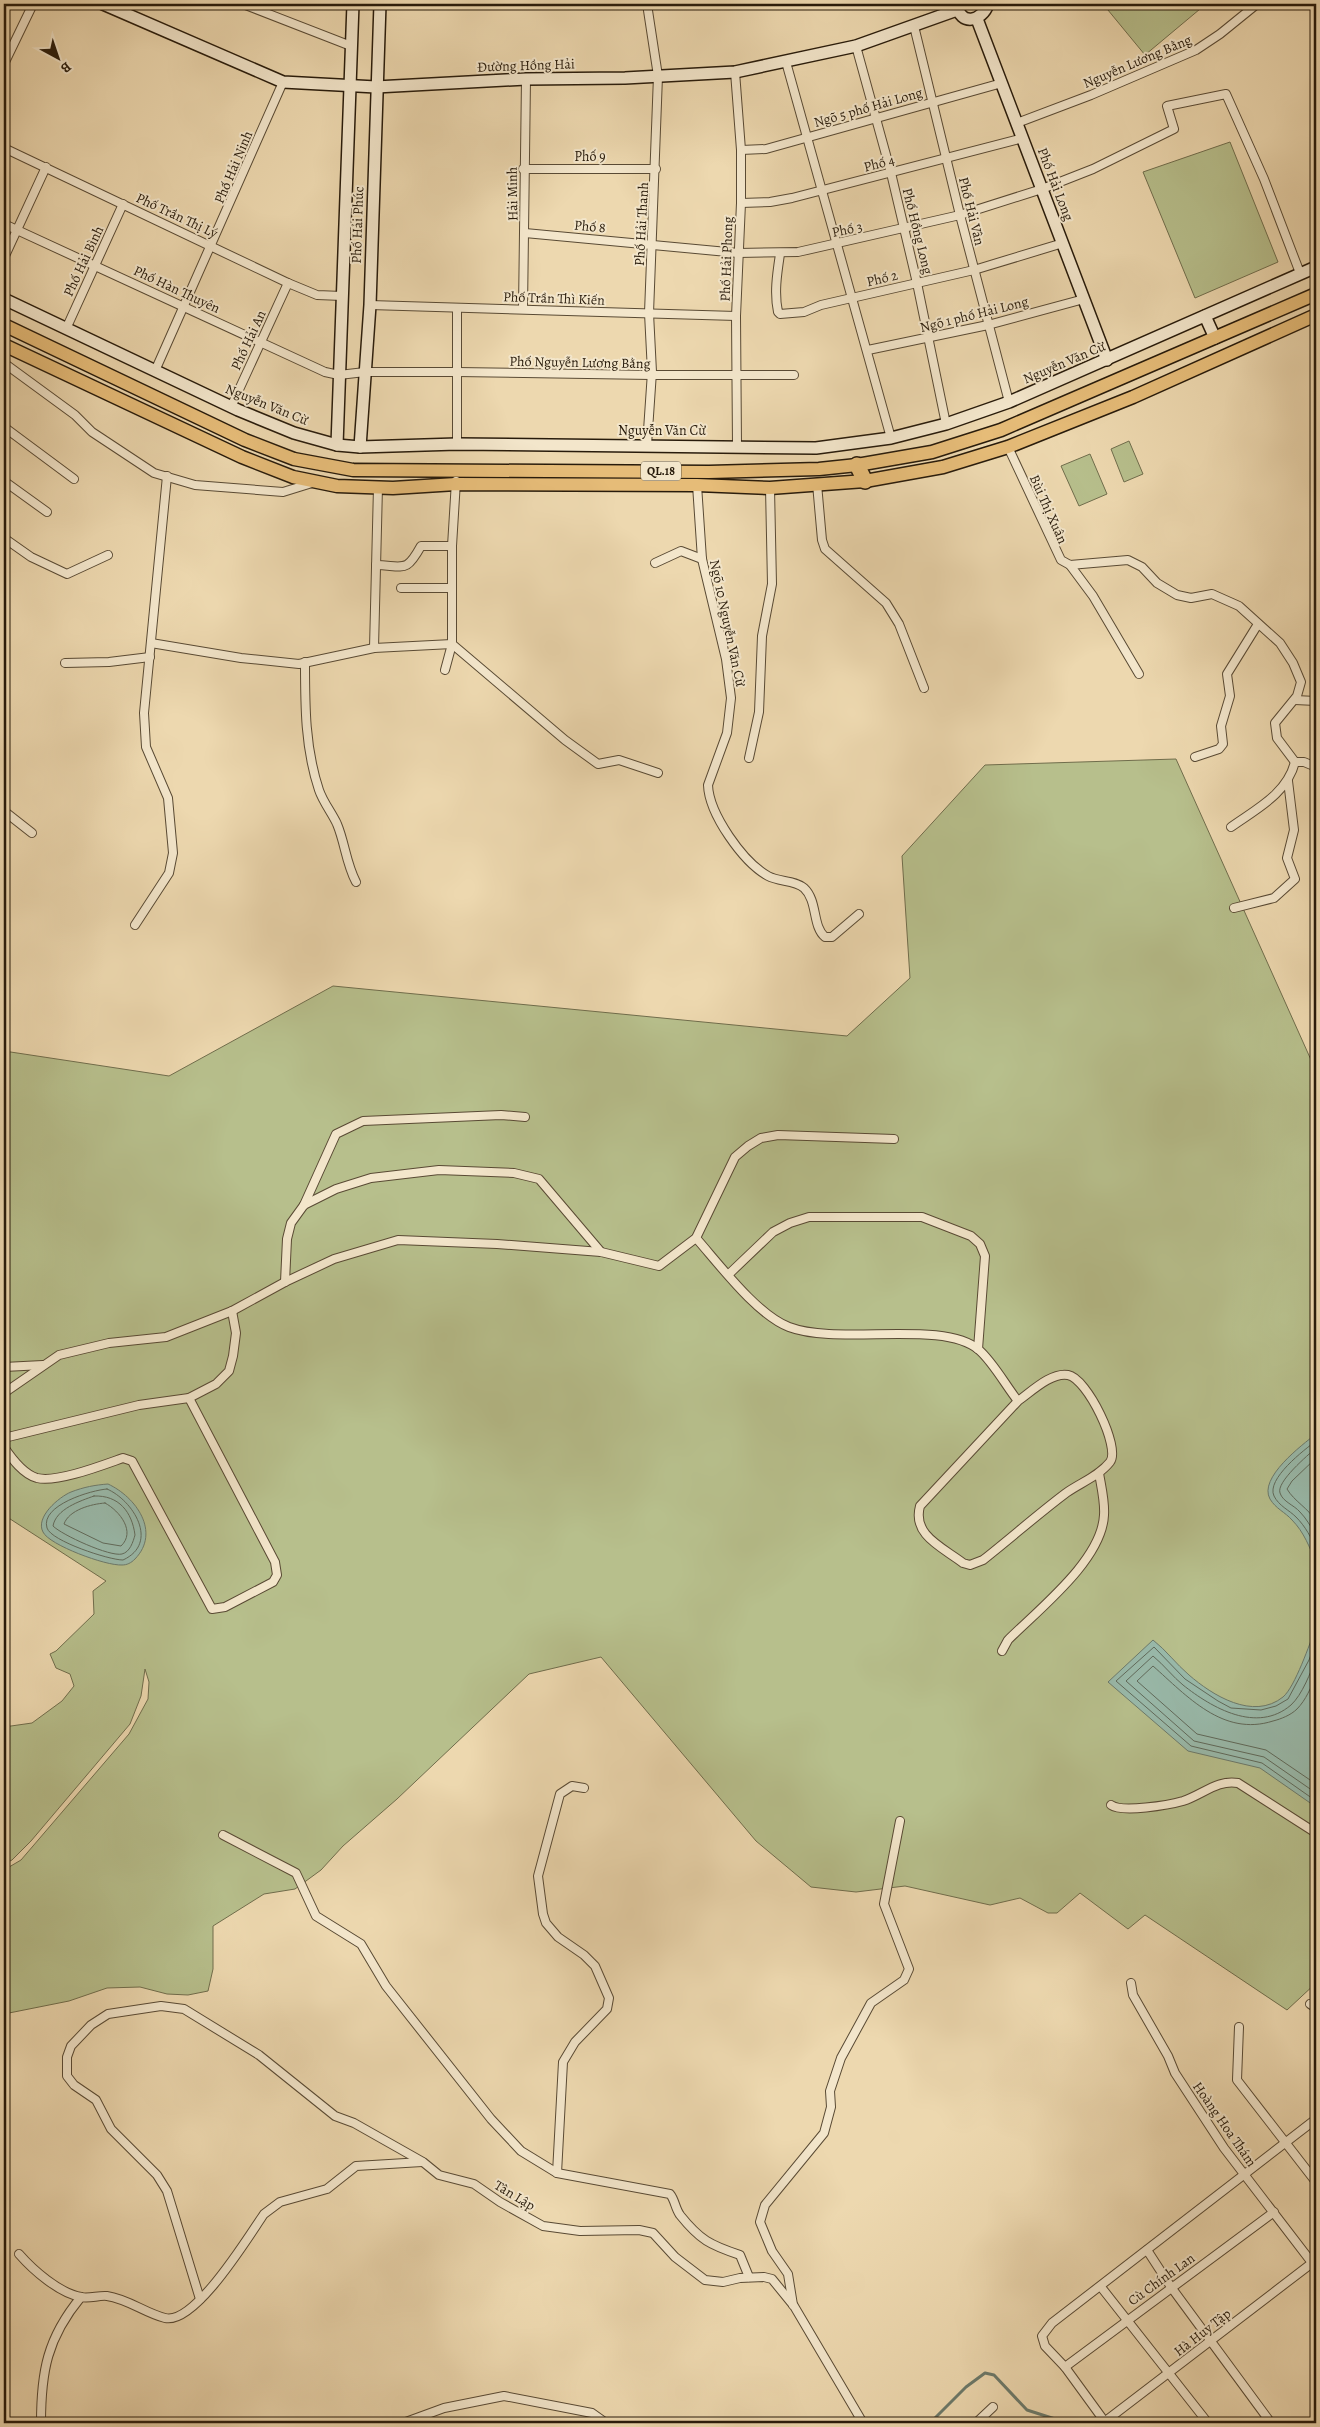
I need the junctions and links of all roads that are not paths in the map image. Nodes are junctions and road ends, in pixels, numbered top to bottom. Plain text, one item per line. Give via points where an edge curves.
1 (33, 4) edge
2 (103, 4) edge
3 (243, 4) edge
4 (353, 4) edge
5 (380, 4) edge
6 (648, 4) edge
7 (988, 4) edge
8 (1257, 4) edge
9 (957, 7) edge
10 (977, 19) junction
11 (914, 26) junction
12 (351, 46) junction
13 (856, 46) junction
14 (786, 62) junction
15 (4, 64) edge
16 (735, 72) junction
17 (658, 76) junction
18 (526, 79) junction
19 (283, 82) junction
20 (1002, 83) junction
21 (349, 86) junction
22 (376, 87) junction
23 (933, 101) junction
24 (875, 118) junction
25 (1017, 123) junction
26 (808, 138) junction
27 (1023, 138) junction
28 (4, 148) edge
29 (741, 150) junction
30 (946, 158) junction
31 (46, 167) junction
32 (524, 169) junction
33 (656, 169) junction
34 (891, 172) junction
35 (1042, 189) junction
36 (823, 190) junction
37 (741, 203) junction
38 (123, 204) junction
39 (960, 216) junction
40 (4, 224) edge
41 (904, 229) junction
42 (17, 230) junction
43 (524, 233) junction
44 (1063, 243) junction
45 (652, 244) junction
46 (837, 244) junction
47 (212, 246) junction
48 (738, 254) junction
49 (780, 254) junction
50 (4, 258) edge
51 (95, 265) junction
52 (1316, 267) edge
53 (974, 270) junction
54 (1300, 273) junction
55 (288, 283) junction
56 (917, 283) junction
57 (1316, 294) edge
58 (342, 296) junction
59 (852, 298) junction
60 (4, 299) edge
61 (1084, 299) junction
62 (370, 305) junction
63 (185, 306) junction
64 (457, 308) junction
65 (523, 309) junction
66 (649, 313) junction
67 (736, 316) junction
68 (1206, 316) junction
69 (1316, 316) edge
70 (4, 325) edge
71 (988, 325) junction
72 (66, 329) junction
73 (1215, 338) junction
74 (928, 339) junction
75 (261, 342) junction
76 (4, 344) edge
77 (868, 350) junction
78 (1108, 360) junction
79 (4, 363) edge
80 (155, 371) junction
81 (365, 372) junction
82 (457, 372) junction
83 (339, 374) junction
84 (737, 375) junction
85 (794, 375) dead end
86 (651, 376) junction
87 (1009, 402) junction
88 (231, 407) junction
89 (946, 424) junction
90 (4, 427) edge
91 (891, 438) junction
92 (457, 444) junction
93 (337, 445) junction
94 (647, 445) junction
95 (737, 446) junction
96 (360, 447) junction
97 (1008, 447) junction
98 (857, 465) junction
99 (456, 469) junction
100 (167, 476) junction
101 (74, 479) dead end
102 (4, 480) edge
103 (865, 481) junction
104 (315, 482) junction
105 (456, 484) junction
106 (817, 484) junction
107 (697, 485) junction
108 (378, 488) junction
109 (770, 488) junction
110 (47, 512) dead end
111 (4, 538) edge
112 (452, 546) junction
113 (108, 555) dead end
114 (702, 559) junction
115 (655, 563) dead end
116 (376, 565) junction
117 (1070, 565) junction
118 (401, 588) dead end
119 (452, 588) junction
120 (1258, 624) junction
121 (151, 643) junction
122 (452, 644) junction
123 (374, 648) junction
124 (150, 657) junction
125 (305, 662) junction
126 (64, 663) dead end
127 (445, 670) dead end
128 (1139, 674) dead end
129 (924, 688) dead end
130 (1295, 700) junction
131 (1316, 701) edge
132 (1195, 757) dead end
133 (749, 758) dead end
134 (1295, 762) junction
135 (1316, 766) edge
136 (658, 773) dead end
137 (1288, 781) junction
138 (4, 811) edge
139 (1231, 827) dead end
140 (32, 833) dead end
141 (356, 882) dead end
142 (1234, 908) dead end
143 (859, 914) dead end
144 (135, 925) dead end
145 (525, 1117) dead end
146 (894, 1139) dead end
147 (304, 1205) junction
148 (696, 1238) junction
149 (601, 1252) junction
150 (728, 1274) junction
151 (285, 1282) junction
152 (232, 1311) junction
153 (978, 1350) junction
154 (45, 1365) junction
155 (4, 1367) edge
156 (4, 1393) edge
157 (189, 1398) junction
158 (1018, 1401) junction
159 (4, 1438) edge
160 (4, 1447) edge
161 (1099, 1472) junction
162 (1002, 1651) dead end
163 (584, 1788) dead end
164 (1111, 1804) dead end
165 (900, 1821) dead end
166 (1316, 1833) edge
167 (224, 1835) dead end
168 (1131, 1984) dead end
169 (1239, 2027) dead end
170 (1316, 2119) edge
171 (1286, 2144) junction
172 (423, 2162) junction
173 (557, 2174) junction
174 (1245, 2176) junction
175 (1316, 2182) edge
176 (1274, 2212) junction
177 (1147, 2250) junction
178 (19, 2254) dead end
179 (1315, 2263) edge
180 (749, 2277) junction
181 (1101, 2287) junction
182 (1171, 2287) junction
183 (81, 2297) junction
184 (200, 2299) junction
185 (794, 2306) junction
186 (1127, 2320) junction
187 (1212, 2340) junction
188 (1064, 2367) junction
189 (1169, 2373) junction
190 (993, 2407) dead end
191 (41, 2423) edge
192 (403, 2423) edge
193 (606, 2423) edge
194 (861, 2423) edge
195 (976, 2423) edge
196 (1104, 2423) edge
197 (1208, 2423) edge
198 (1271, 2423) edge

1 - 15 street
2 - 19 street, Đường Hồng Hải
3 - 12 street
4 - 12 street, Phố Hải Phúc
5 - 22 street, Phố Hải Phúc
6 - 17 street, Phố Hải Thanh
7 - 10 street via 985,13
8 - 25 street, Nguyễn Lương Bằng via 1196,50
9 - 10 street via 962,16
9 - 11 street, Đường Hồng Hải
10 - 20 street, Phố Hải Long
11 - 13 street, Đường Hồng Hải
11 - 23 street, Phố Hải Vân
12 - 21 street, Phố Hải Phúc
13 - 14 street, Đường Hồng Hải
13 - 24 street, Phố Hồng Long
14 - 16 street, Đường Hồng Hải
14 - 26 street
16 - 17 street, Đường Hồng Hải
16 - 29 street, Phố Hải Phong
17 - 18 street, Đường Hồng Hải
17 - 33 street, Phố Hải Thanh
18 - 22 street, Đường Hồng Hải
18 - 32 street, Hải Minh
19 - 21 street, Đường Hồng Hải
19 - 47 street, Phố Hải Ninh
20 - 23 street, Ngõ 5 phố Hải Long
20 - 25 street, Phố Hải Long
21 - 22 street, Đường Hồng Hải
21 - 58 street, Phố Hải Phúc
22 - 62 street, Phố Hải Phúc
23 - 24 street, Ngõ 5 phố Hải Long
23 - 30 street, Phố Hải Vân
24 - 26 street, Ngõ 5 phố Hải Long
24 - 34 street, Phố Hồng Long
25 - 27 street, Phố Hải Long
26 - 29 street, Ngõ 5 phố Hải Long via 766,149
26 - 36 street
27 - 30 street, Phố 4
27 - 35 street, Phố Hải Long
28 - 31 street, Phố Trần Thị Lý
29 - 37 street, Phố Hải Phong
30 - 34 street, Phố 4
30 - 39 street, Phố Hải Vân
31 - 38 street, Phố Trần Thị Lý
31 - 42 street
32 - 33 street, Phố 9
32 - 43 street, Hải Minh
33 - 45 street, Phố Hải Thanh
34 - 36 street, Phố 4
34 - 41 street, Phố Hồng Long
35 - 39 street, Phố 3
35 - 44 street, Phố Hải Long
35 - 54 street, Phố 3 via 1093,169 1174,129 1167,106 1226,94 1264,179
36 - 37 street, Phố 4 via 770,202
36 - 46 street
37 - 48 street, Phố Hải Phong
38 - 47 street, Phố Trần Thị Lý
38 - 51 street, Phố Hải Bình
39 - 41 street, Phố 3
39 - 53 street, Phố Hải Vân
40 - 42 street, Phố Hàn Thuyên
41 - 46 street, Phố 3
41 - 56 street, Phố Hồng Long
42 - 50 street
42 - 51 street, Phố Hàn Thuyên
43 - 45 street, Phố 8
43 - 65 street, Hải Minh
44 - 53 street, Phố 2
44 - 61 street, Phố Hải Long
45 - 48 street, Phố 3
45 - 66 street, Phố Hải Thanh
46 - 49 street, Phố 3
46 - 59 street
47 - 55 street, Phố Trần Thị Lý
47 - 63 street, Phố Hải Ninh
48 - 49 street, Phố 3
48 - 67 street, Phố Hải Phong
49 - 59 street, Phố 2 via 776,279 780,314 804,312
51 - 63 street, Phố Hàn Thuyên
51 - 72 street, Phố Hải Bình
52 - 54 street, Nguyễn Văn Cừ
53 - 56 street, Phố 2
53 - 71 street, Phố Hải Vân
54 - 68 street, Nguyễn Văn Cừ
55 - 58 street, Phố Trần Thị Lý via 317,295
55 - 75 street, Phố Hải An
56 - 59 street, Phố 2
56 - 74 street, Phố Hồng Long
57 - 73 main road, QL.18
58 - 83 street, Phố Hải Phúc
59 - 77 street
60 - 72 street, Nguyễn Văn Cừ
61 - 71 street, Ngõ 1 phố Hải Long
61 - 78 street, Phố Hải Long
62 - 64 street, Phố Trần Thì Kiến
62 - 81 street, Phố Hải Phúc
63 - 75 street, Phố Hàn Thuyên
63 - 80 street, Phố Hải Ninh
64 - 65 street, Phố Trần Thì Kiến
64 - 82 street
65 - 66 street, Phố Trần Thì Kiến
66 - 67 street, Phố Trần Thì Kiến
66 - 86 street, Phố Hải Thanh
67 - 84 street, Phố Hải Phong
68 - 73 street
68 - 78 street, Nguyễn Văn Cừ
69 - 97 main road, QL.18 via 1134,397
70 - 99 main road, QL.18 via 245,440 294,459 353,470
71 - 74 street, Ngõ 1 phố Hải Long
71 - 87 street, Phố Hải Vân
72 - 80 street, Nguyễn Văn Cừ
73 - 98 main road, QL.18 via 1002,430 932,452
74 - 77 street, Ngõ 1 phố Hải Long
74 - 89 street, Phố Hồng Long
75 - 83 street, Phố Hàn Thuyên via 325,372
75 - 88 street, Phố Hải An
76 - 104 main road, QL.18 via 242,457 293,478
77 - 91 street
78 - 87 street, Nguyễn Văn Cừ
79 - 100 street via 75,415 92,432 154,473
80 - 88 street, Nguyễn Văn Cừ
81 - 82 street, Phố Nguyễn Lương Bằng
81 - 83 street, Phố Hàn Thuyên
81 - 96 street, Phố Hải Phúc
82 - 86 street, Phố Nguyễn Lương Bằng
82 - 92 street
83 - 93 street, Phố Hải Phúc
84 - 85 street, Phố Nguyễn Lương Bằng
84 - 86 street, Phố Nguyễn Lương Bằng
84 - 95 street, Phố Hải Phong
86 - 94 street, Phố Hải Thanh
87 - 89 street, Nguyễn Văn Cừ
88 - 93 street, Nguyễn Văn Cừ via 294,434
89 - 91 street, Nguyễn Văn Cừ
90 - 101 street
91 - 95 street, Nguyễn Văn Cừ via 816,448
92 - 94 street, Nguyễn Văn Cừ
92 - 96 street, Nguyễn Văn Cừ
93 - 96 street, Nguyễn Văn Cừ
94 - 95 street, Nguyễn Văn Cừ
97 - 103 main road, QL.18 via 943,467
97 - 117 street, Bùi Thị Xuân via 1056,553
98 - 99 main road, QL.18 via 709,472
98 - 103 highway
99 - 105 street
100 - 104 street via 195,485 283,492
100 - 121 street
102 - 110 street
103 - 106 main road, QL.18
104 - 108 main road, QL.18
105 - 107 main road, QL.18
105 - 108 main road, QL.18
105 - 112 street
106 - 109 main road, QL.18
106 - 129 street via 825,549 891,610
107 - 109 main road, QL.18
107 - 114 street, Ngõ 10 Nguyễn Văn Cừ
108 - 116 street
109 - 133 street via 772,584 762,636 760,712
111 - 113 street via 32,557 67,574
112 - 116 street via 421,546 414,560 406,566
112 - 119 street
114 - 115 street via 681,551
114 - 143 street, Ngõ 10 Nguyễn Văn Cừ via 726,659 731,698 728,733 708,785 717,817 725,831 762,871 804,888 825,938 832,937
116 - 123 street
117 - 120 street via 1128,560 1178,595 1191,598 1212,594 1239,606
117 - 128 street, Bùi Thị Xuân via 1093,596
118 - 119 street
119 - 122 street
120 - 130 street via 1280,643 1293,663 1301,682
120 - 132 street via 1227,674 1230,696 1221,726 1223,744 1219,749
121 - 124 street
121 - 125 street via 242,658
122 - 123 street
122 - 127 street
122 - 136 street via 598,764 619,760
123 - 125 street
124 - 126 street
124 - 144 street via 144,739 168,798 173,853 170,873
125 - 141 street via 308,753 320,792 338,825 345,856
130 - 131 street
130 - 134 street via 1275,723 1277,738
134 - 135 street
134 - 137 street
137 - 139 street via 1272,798
137 - 142 street via 1294,830 1287,858 1295,879 1274,898
138 - 140 street
145 - 147 street via 363,1120 336,1134
146 - 148 street via 778,1135 762,1138 735,1157
147 - 149 street via 371,1178 439,1170 514,1172 539,1178
147 - 151 street via 291,1223 287,1239
148 - 149 street via 659,1266
148 - 150 street
149 - 151 street via 398,1240 334,1259
150 - 153 street via 768,1315 787,1326 830,1335 947,1336
150 - 153 street via 773,1232 809,1217 922,1217 970,1236 980,1244 985,1256
151 - 152 street
152 - 154 street via 166,1337 109,1343 59,1355
152 - 157 street via 236,1333 229,1370 216,1384
153 - 158 street
154 - 155 street
154 - 156 street
157 - 159 street via 139,1405
157 - 160 street via 275,1562 277,1574 274,1582 225,1607 212,1610 132,1461 123,1458 66,1476 38,1478 24,1472
158 - 161 street via 1057,1376 1068,1375 1081,1382 1089,1392 1114,1448 1110,1462
158 - 161 street via 920,1506 918,1521 925,1534 963,1563 977,1563 1067,1492
161 - 162 street via 1104,1514 1096,1545 1079,1570 1008,1640
163 - 173 street via 572,1786 560,1794 538,1876 546,1923 558,1937 596,1966 609,1998 607,2009 575,2042 563,2062
164 - 166 street via 1120,1809 1171,1804 1229,1781 1238,1783
165 - 185 street via 884,1904 909,1969 904,1980 871,2003 841,2058 830,2091 831,2107 824,2133 766,2205 760,2222 772,2251 788,2274
167 - 173 street via 296,1873 316,1916 361,1944 386,1986 490,2119 521,2151
168 - 174 street, Hoàng Hoa Thám via 1133,1995 1175,2073
169 - 171 street via 1236,2080
170 - 171 street
171 - 174 street
171 - 175 street
172 - 180 street, Tân Lập via 439,2175 474,2184 543,2226 580,2231 639,2230 654,2233 704,2280 723,2282
172 - 184 street via 356,2166 326,2189 271,2207 226,2270
172 - 184 street, Tân Lập via 354,2123 335,2116 260,2055 184,2010 162,2006 108,2014 91,2025 71,2046 66,2057 67,2076 96,2100 112,2129 157,2175 167,2191
173 - 180 street via 670,2194 680,2215 703,2240 740,2255
174 - 176 street, Hoàng Hoa Thám
174 - 177 street
176 - 179 street, Hoàng Hoa Thám
176 - 182 street, Cù Chính Lan
177 - 181 street
177 - 182 street
178 - 183 street via 52,2283
179 - 187 street, Hà Huy Tập
180 - 185 street, Tân Lập via 772,2279
181 - 186 street
181 - 188 street via 1052,2323 1042,2336 1044,2346
182 - 186 street, Cù Chính Lan
182 - 187 street
183 - 184 street via 109,2296 165,2318 184,2314
183 - 191 street via 59,2328 47,2355
185 - 194 street, Tân Lập
186 - 188 street, Cù Chính Lan
186 - 189 street
187 - 189 street, Hà Huy Tập
187 - 198 street
188 - 196 street
189 - 196 street, Hà Huy Tập
189 - 197 street
190 - 195 street
192 - 193 street via 444,2408 504,2396 592,2412

